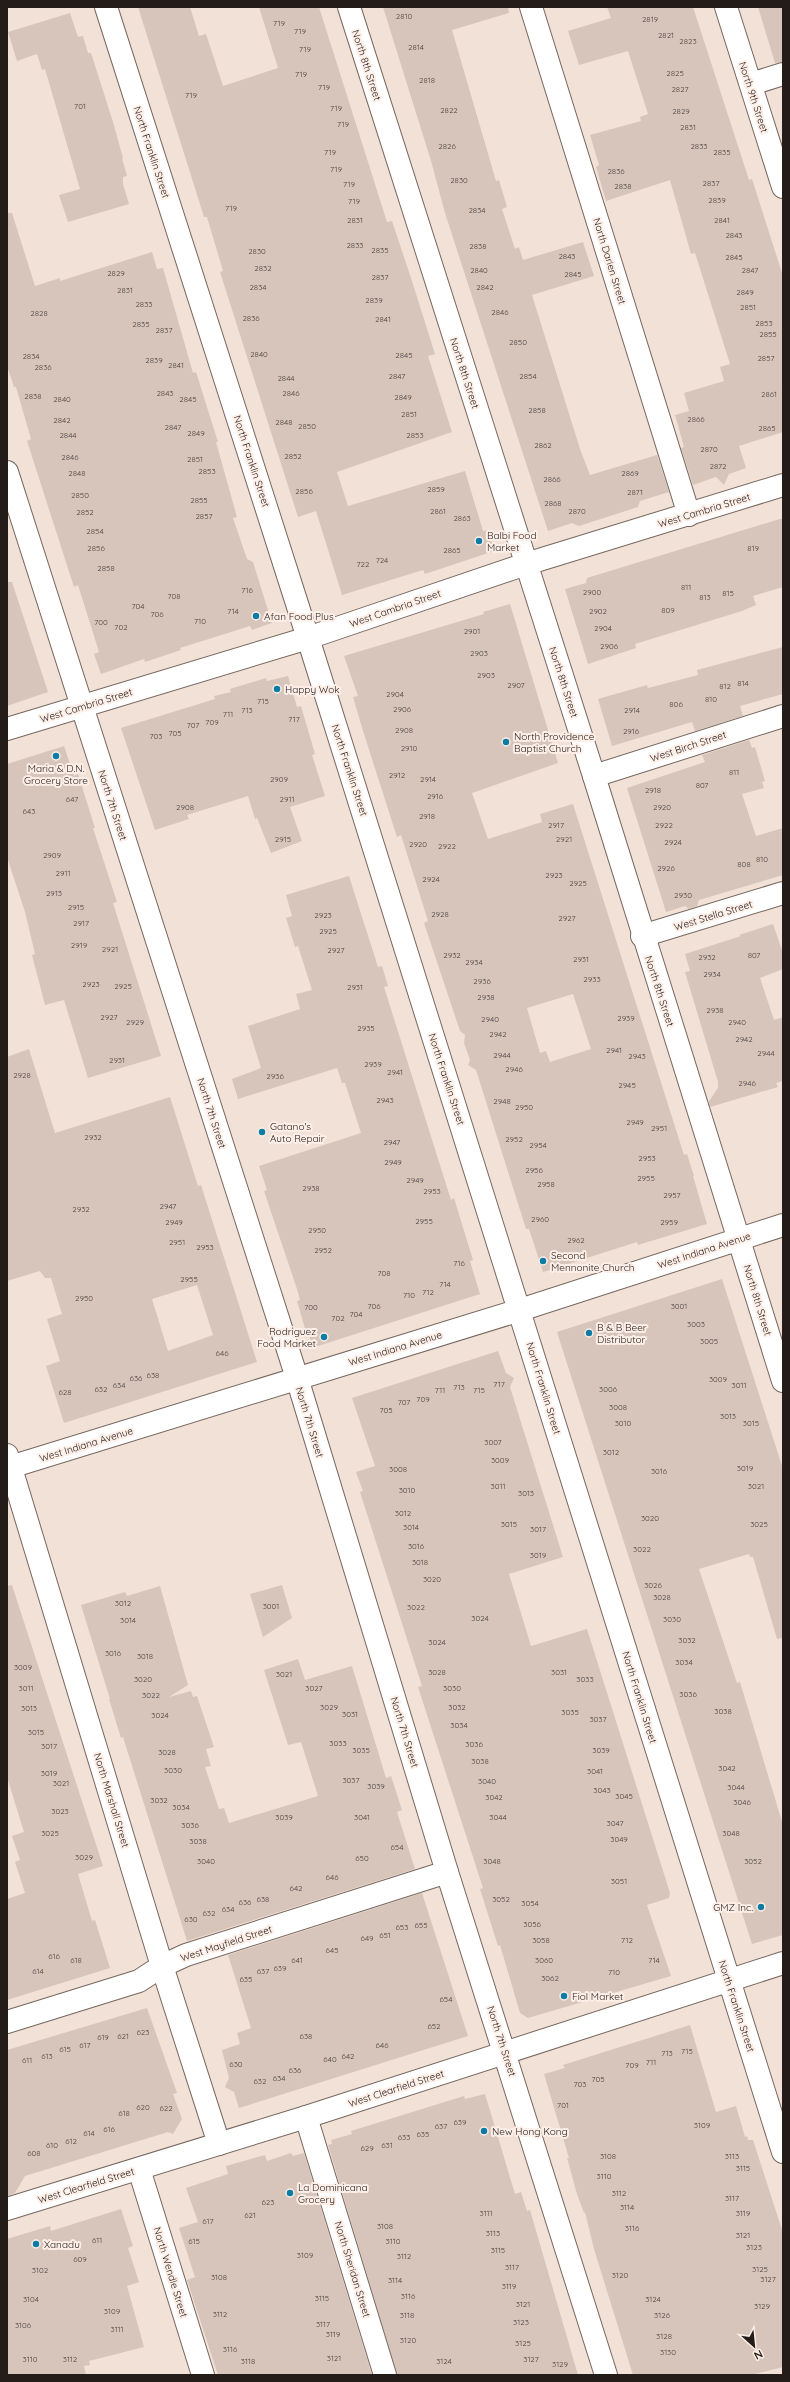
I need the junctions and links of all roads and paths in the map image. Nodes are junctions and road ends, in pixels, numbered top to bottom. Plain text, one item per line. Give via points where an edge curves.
1 (106, 7) edge
2 (348, 7) edge
3 (531, 7) edge
4 (726, 7) edge
5 (783, 74) edge
6 (750, 84) junction
7 (783, 187) edge
8 (7, 472) edge
9 (783, 485) edge
10 (689, 515) junction
11 (526, 564) junction
12 (308, 638) junction
13 (82, 706) junction
14 (783, 716) edge
15 (7, 729) edge
16 (594, 776) junction
17 (783, 893) edge
18 (642, 936) junction
19 (783, 1225) edge
20 (739, 1238) junction
21 (520, 1310) junction
22 (297, 1378) junction
23 (783, 1381) edge
24 (8, 1464) edge
25 (448, 1872) junction
26 (783, 1963) edge
27 (162, 1966) junction
28 (728, 1980) junction
29 (7, 2022) edge
30 (506, 2053) junction
31 (306, 2117) junction
32 (219, 2144) junction
33 (783, 2152) edge
34 (139, 2169) junction
35 (7, 2209) edge
36 (203, 2375) edge
37 (385, 2375) edge
38 (606, 2375) edge

1 - 12 street, North Franklin Street
2 - 11 street, North 8th Street
3 - 10 street, North Darien Street
4 - 6 street, North 9th Street
5 - 6 street
6 - 7 street, North 9th Street
8 - 13 street, North 7th Street
9 - 10 street, West Cambria Street
10 - 11 street, West Cambria Street
11 - 12 street, West Cambria Street
11 - 16 street, North 8th Street
12 - 13 street, West Cambria Street
12 - 21 street, North Franklin Street
13 - 15 street, West Cambria Street
13 - 22 street, North 7th Street
14 - 16 street, West Birch Street
16 - 18 street, North 8th Street
17 - 18 street, West Stella Street
18 - 20 street, North 8th Street
19 - 20 street, West Indiana Avenue
20 - 21 street, West Indiana Avenue
20 - 23 street, North 8th Street
21 - 22 street, West Indiana Avenue
21 - 28 street, North Franklin Street
22 - 24 street, West Indiana Avenue
22 - 25 street, North 7th Street
24 - 27 street, North Marshall Street
25 - 27 street, West Mayfield Street via 186,1955
25 - 30 street, North 7th Street
26 - 28 street, West Clearfield Street
27 - 29 street, West Mayfield Street via 139,1981
27 - 32 street, North Marshall Street
28 - 30 street, West Clearfield Street
28 - 33 street, North Franklin Street
30 - 31 street, West Clearfield Street
30 - 38 street, North 7th Street
31 - 32 street, West Clearfield Street
31 - 37 street, North Sheridan Street
32 - 34 street, West Clearfield Street
34 - 35 street, West Clearfield Street
34 - 36 street, North Wendle Street

